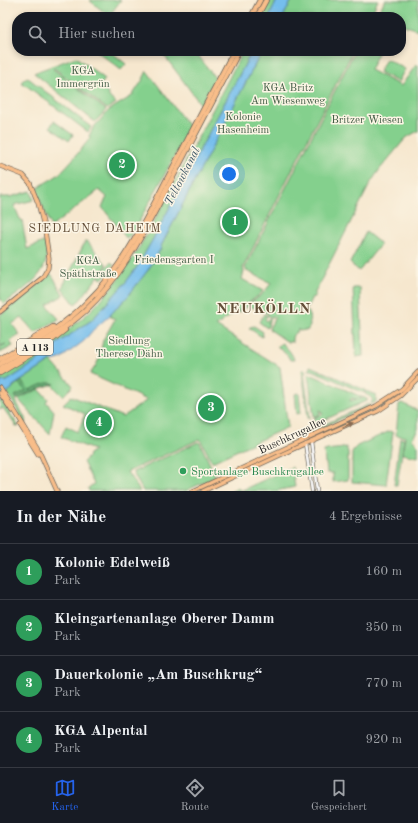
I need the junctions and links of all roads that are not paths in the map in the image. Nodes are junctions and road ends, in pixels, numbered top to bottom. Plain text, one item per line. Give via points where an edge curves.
1 (257, 0) edge
2 (260, 0) edge
3 (266, 0) edge
4 (269, 0) edge
5 (263, 6) junction
6 (252, 12) edge
7 (255, 12) edge
8 (258, 12) edge
9 (232, 56) edge
10 (236, 56) edge
11 (0, 166) edge
12 (0, 312) edge
13 (70, 324) junction
14 (57, 328) junction
15 (0, 359) edge
16 (0, 364) edge
17 (0, 368) edge
18 (418, 372) edge
19 (0, 373) edge
20 (418, 378) edge
21 (0, 387) edge
22 (0, 393) edge
23 (4, 397) junction
24 (310, 441) junction
25 (306, 443) junction
26 (219, 481) junction
27 (57, 491) edge
28 (193, 491) edge
29 (203, 491) edge
30 (312, 491) edge
31 (317, 491) edge

1 - 6 highway
2 - 7 highway
3 - 5 highway
4 - 5 highway
5 - 8 highway
9 - 14 highway, A 113 via 119,266 88,302
10 - 13 highway, A 113 via 135,249 108,286
11 - 12 main road via 23,175 29,181 47,237 49,258 44,276
13 - 17 highway, A 113
13 - 19 highway via 56,338
14 - 15 highway via 53,327 43,332
14 - 16 highway, A 113
18 - 26 main road, Buschkrugallee via 397,392 376,406
24 -> 20 main road, Buschkrugallee via 378,411 400,396
21 - 23 main road
22 - 23 main road
23 - 27 main road via 36,449
24 - 25 main road, Buschkrugallee
24 - 31 street
25 - 26 main road, Buschkrugallee
25 - 30 street
26 - 28 main road, Buschkrugallee
26 - 29 main road, Buschkrugallee

